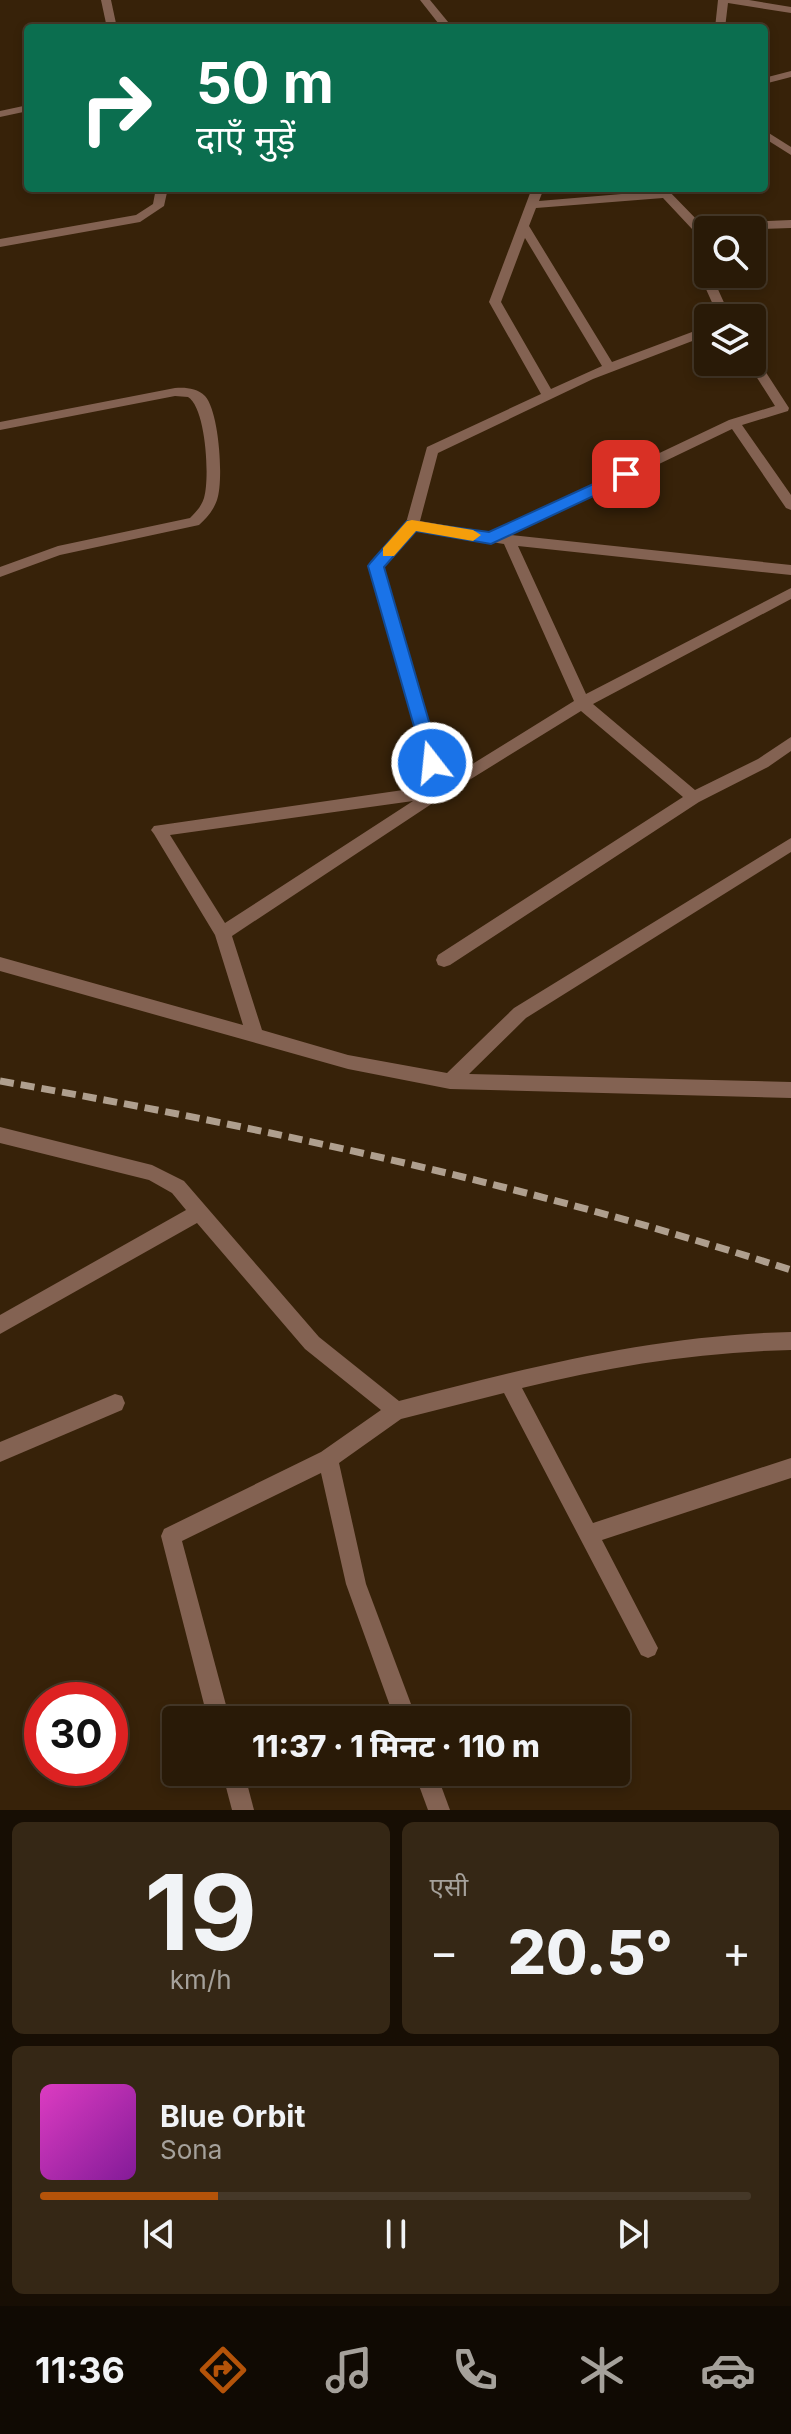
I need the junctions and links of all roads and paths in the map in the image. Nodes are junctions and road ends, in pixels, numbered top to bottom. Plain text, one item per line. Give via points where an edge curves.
1 (106, 0) edge
2 (425, 0) edge
3 (723, 0) edge
4 (730, 0) edge
5 (791, 10) edge
6 (111, 24) edge
7 (445, 24) edge
8 (720, 24) edge
9 (791, 74) edge
10 (768, 80) edge
11 (24, 109) edge
12 (0, 114) edge
13 (768, 136) edge
14 (791, 152) edge
15 (161, 192) edge
16 (537, 192) edge
17 (654, 192) edge
18 (664, 192) edge
19 (533, 205) junction
20 (694, 224) edge
21 (791, 224) edge
22 (766, 225) edge
23 (524, 227) junction
24 (0, 243) edge
25 (694, 335) edge
26 (609, 368) junction
27 (762, 376) edge
28 (548, 395) junction
29 (734, 423) junction
30 (0, 426) edge
31 (791, 505) edge
32 (412, 525) junction
33 (491, 538) junction
34 (509, 540) junction
35 (791, 570) edge
36 (0, 572) edge
37 (791, 593) edge
38 (582, 703) junction
39 (791, 743) edge
40 (440, 791) junction
41 (694, 798) junction
42 (791, 844) edge
43 (223, 933) junction
44 (444, 960) dead end
45 (0, 964) edge
46 (255, 1036) junction
47 (450, 1081) junction
48 (791, 1090) edge
49 (0, 1135) edge
50 (199, 1212) junction
51 (0, 1325) edge
52 (791, 1341) edge
53 (509, 1382) junction
54 (115, 1403) dead end
55 (397, 1411) junction
56 (0, 1452) edge
57 (328, 1459) junction
58 (791, 1468) edge
59 (589, 1534) junction
60 (648, 1648) dead end
61 (215, 1706) edge
62 (401, 1706) edge
63 (237, 1786) edge
64 (430, 1786) edge
65 (243, 1810) edge
66 (439, 1810) edge

1 - 6 street
2 - 7 street
3 - 8 street
4 - 5 street
9 - 10 street
11 - 12 street
13 - 14 street
15 - 24 street via 158,206 140,218
16 - 19 street
17 - 19 street
18 - 20 street
19 - 23 street
21 - 22 street
23 - 26 street
23 - 28 street via 495,302
25 - 26 street
26 - 28 street
27 - 29 street via 783,408
28 - 32 street via 432,450
29 - 31 street
29 - 33 street
30 - 36 street via 191,392 205,408 214,493 204,515 194,522 58,551
32 - 33 street
32 - 40 street via 376,566
33 - 34 street
34 - 35 street
34 - 38 street
37 - 38 street
38 - 40 street
38 - 41 street
39 - 41 street
40 - 43 street
40 - 43 street via 159,830
41 - 44 street
42 - 47 street via 520,1013
43 - 46 street
45 - 46 street
46 - 47 street via 348,1062
47 - 48 street
49 - 50 street via 152,1173 178,1187
50 - 51 street
50 - 55 street via 312,1343
52 - 53 street via 673,1348
53 - 55 street
53 - 59 street
54 - 56 street
55 - 57 street
57 - 61 street via 171,1536
57 - 62 street via 356,1584
58 - 59 street
59 - 60 street
63 - 65 street
64 - 66 street

